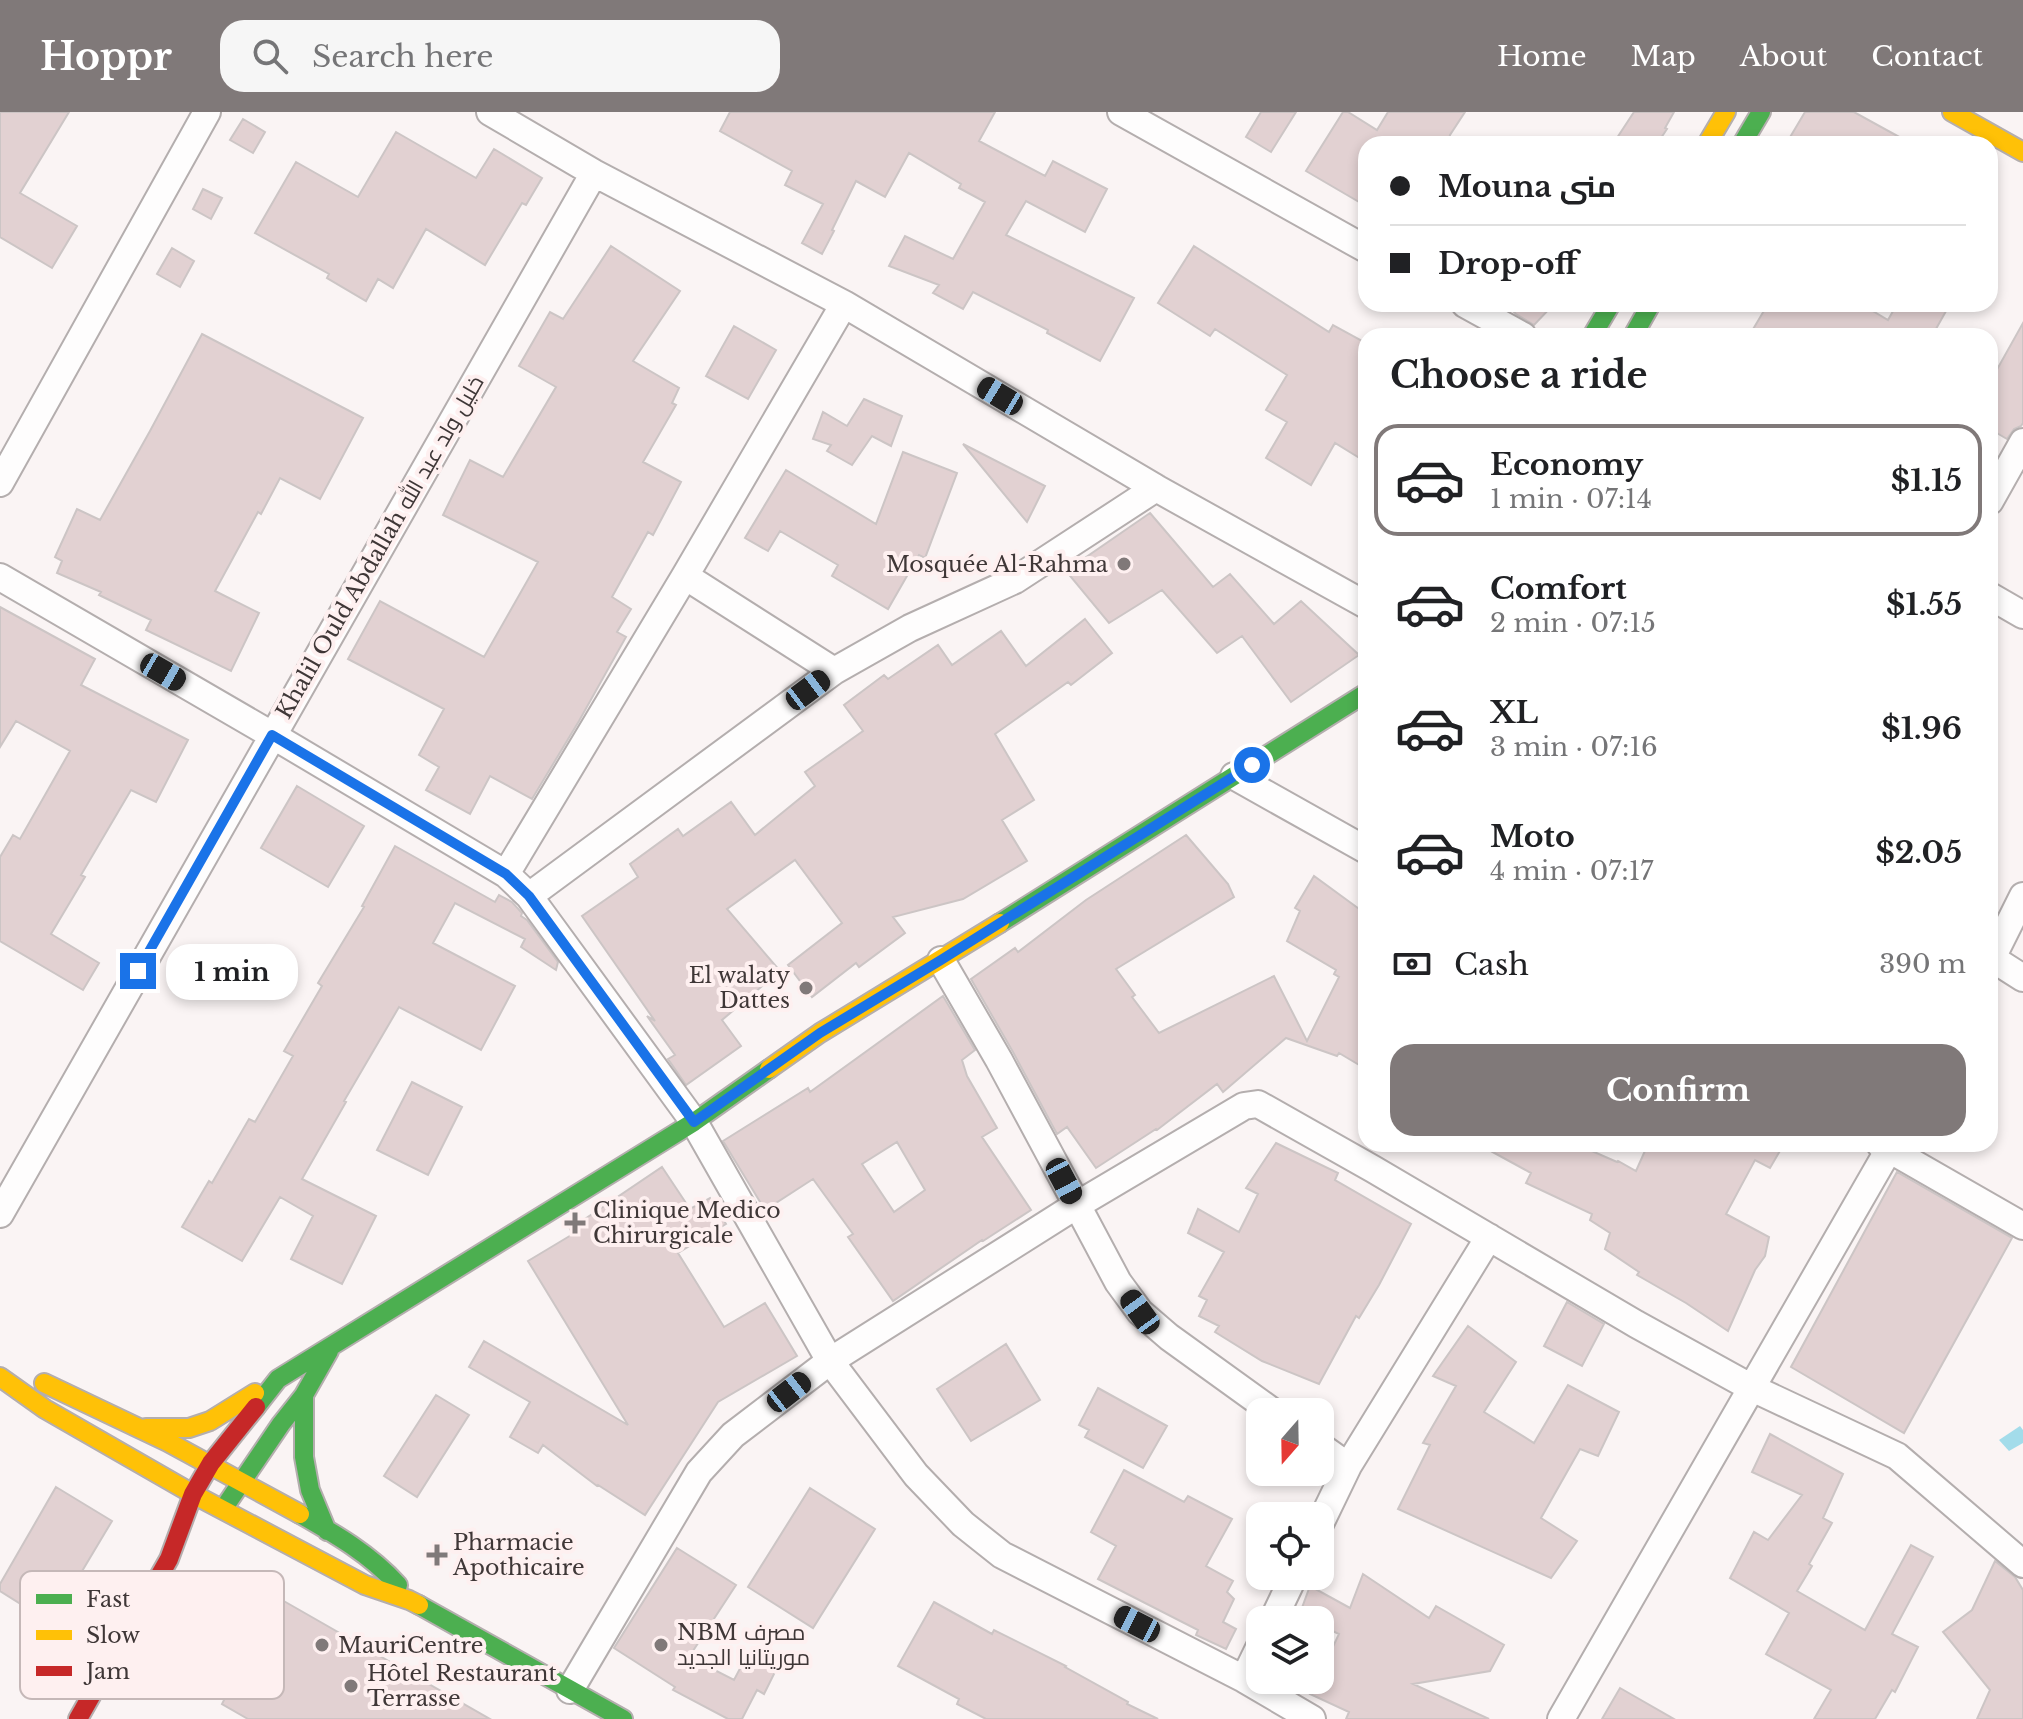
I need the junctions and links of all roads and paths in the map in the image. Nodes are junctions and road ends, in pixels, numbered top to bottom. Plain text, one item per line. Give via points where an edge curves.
1 (207, 112) edge
2 (490, 112) edge
3 (1121, 112) edge
4 (1726, 112) edge
5 (1761, 112) edge
6 (1952, 112) edge
7 (1712, 136) edge
8 (1747, 136) edge
9 (1995, 136) edge
10 (1998, 138) edge
11 (2023, 152) edge
12 (594, 173) junction
13 (1358, 245) edge
14 (844, 304) junction
15 (1480, 312) edge
16 (1508, 328) edge
17 (2023, 442) edge
18 (0, 483) edge
19 (1998, 487) edge
20 (1156, 488) junction
21 (685, 576) junction
22 (0, 577) edge
23 (1358, 601) edge
24 (1998, 601) edge
25 (2023, 615) edge
26 (834, 671) junction
27 (1358, 698) edge
28 (272, 735) junction
29 (1234, 776) junction
30 (1358, 846) edge
31 (506, 874) junction
32 (529, 896) junction
33 (2023, 896) edge
34 (1998, 945) edge
35 (941, 960) junction
36 (1998, 963) edge
37 (2023, 978) edge
38 (694, 1122) junction
39 (1884, 1152) edge
40 (1897, 1152) edge
41 (1077, 1205) junction
42 (0, 1214) edge
43 (2023, 1226) edge
44 (1489, 1237) junction
45 (330, 1348) junction
46 (830, 1361) junction
47 (0, 1365) edge
48 (0, 1377) edge
49 (278, 1379) junction
50 (1752, 1388) junction
51 (304, 1395) junction
52 (1254, 1398) edge
53 (142, 1428) junction
54 (1334, 1456) edge
55 (211, 1463) junction
56 (1348, 1466) junction
57 (241, 1481) junction
58 (193, 1494) junction
59 (1331, 1502) edge
60 (212, 1519) junction
61 (327, 1531) junction
62 (169, 1559) junction
63 (2023, 1564) edge
64 (162, 1571) edge
65 (409, 1600) junction
66 (1246, 1675) edge
67 (1244, 1679) junction
68 (570, 1690) junction
69 (89, 1699) edge
70 (78, 1719) edge
71 (623, 1719) edge
72 (1312, 1719) edge
73 (1561, 1719) edge

1 - 18 street
2 - 12 street
3 - 13 street
4 - 7 street
5 - 8 street
6 - 9 street
10 - 11 street
12 - 14 street
12 - 28 street, Khalil Ould Abdallah خليل ولد عبد الله
14 - 20 street
14 - 21 street
15 - 16 street
17 - 19 street
20 - 23 street
20 - 26 street via 1015,580 910,628
21 - 26 street
21 - 31 street
22 - 28 street
24 - 25 street
26 - 32 street
27 - 29 street
28 - 31 street
28 - 42 street, Khalil Ould Abdallah خليل ولد عبد الله
29 - 30 street
29 - 35 street
31 - 32 street
32 - 38 street
33 - 34 street
35 - 38 street via 820,1033
35 - 41 street
36 - 37 street
38 - 45 street
38 - 46 street
39 - 50 street
40 - 43 street
41 - 44 street via 1244,1106 1258,1104
41 - 46 street
41 - 52 street via 1140,1312
44 - 50 street
44 - 56 street
45 - 49 street
45 - 51 street
46 - 67 street via 916,1475 1002,1555
46 - 68 street via 733,1435 699,1472
47 - 53 street
48 - 58 street via 45,1409
49 - 53 street via 210,1421 189,1428
49 - 55 street
50 - 63 street via 1897,1456
50 - 73 street
51 - 57 street
51 - 61 street via 304,1457 310,1490
53 - 55 street
54 - 56 street
55 - 57 street
55 - 58 street
56 - 59 street
57 - 60 street
57 - 61 street
58 - 60 street
58 - 62 street
60 - 62 street
60 - 65 street
61 - 65 street via 373,1561
62 - 64 street
65 - 68 street
66 - 67 street
67 - 72 street
68 - 71 street
69 - 70 street

